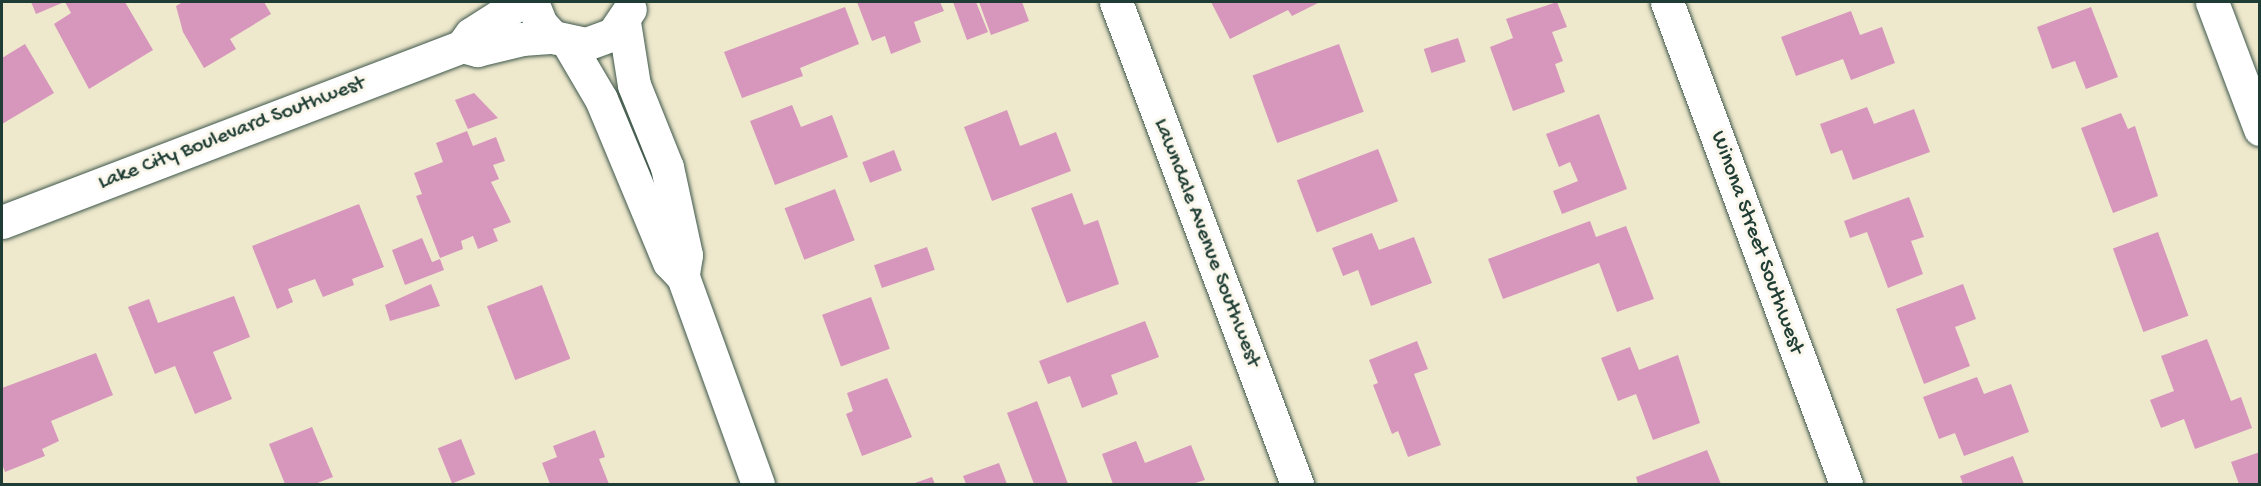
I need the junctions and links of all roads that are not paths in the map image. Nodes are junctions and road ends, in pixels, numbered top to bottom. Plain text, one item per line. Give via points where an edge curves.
1 (521, 2) edge
2 (532, 2) edge
3 (1116, 2) edge
4 (1667, 2) edge
5 (2212, 2) edge
6 (631, 8) edge
7 (561, 40) junction
8 (462, 46) junction
9 (2259, 129) edge
10 (2, 222) edge
11 (683, 277) junction
12 (758, 484) edge
13 (1297, 484) edge
14 (1846, 484) edge

1 - 8 street, Lake City Boulevard Southwest via 471,34
2 - 7 street via 541,24
3 - 13 street, Lawndale Avenue Southwest
4 - 14 street, Winona Street Southwest
5 - 9 street
6 - 7 street, Lake City Boulevard Southwest via 600,41
6 - 11 street via 631,74 670,178 686,255
7 - 8 street, Lake City Boulevard Southwest via 522,39 477,50
7 - 11 street via 601,99 669,262
8 - 10 street, Lake City Boulevard Southwest
11 - 12 street

